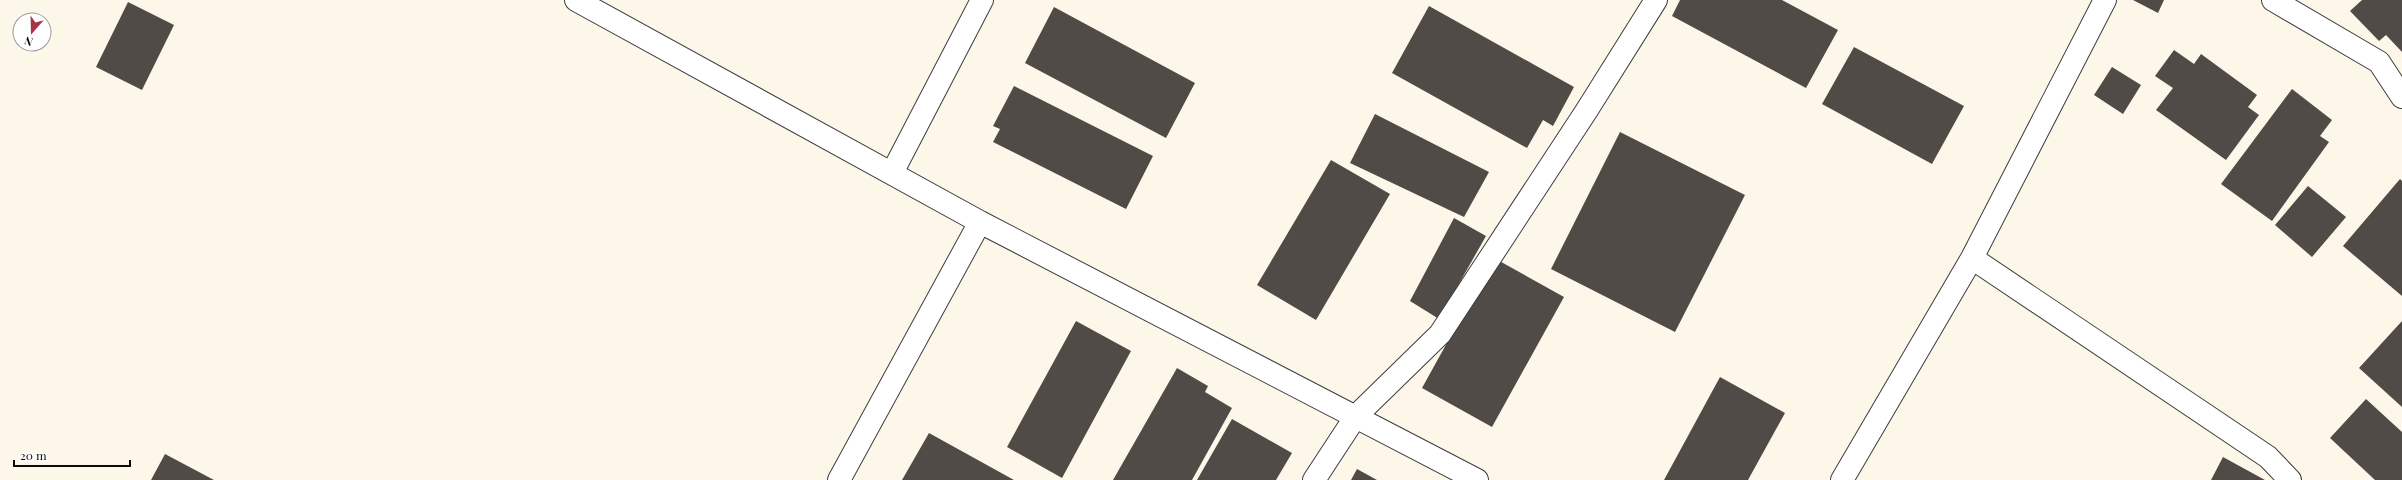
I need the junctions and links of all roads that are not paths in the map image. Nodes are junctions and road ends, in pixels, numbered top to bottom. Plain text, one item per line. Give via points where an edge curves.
1 (576, 0) edge
2 (982, 0) edge
3 (1656, 0) edge
4 (2105, 0) edge
5 (2273, 0) edge
6 (2402, 96) edge
7 (892, 173) junction
8 (980, 222) junction
9 (1972, 258) junction
10 (1356, 416) junction
11 (839, 480) edge
12 (1314, 480) edge
13 (1477, 480) edge
14 (1842, 480) edge
15 (2290, 480) edge

1 - 7 street
2 - 7 street
3 - 10 street via 1440,334
4 - 9 street
5 - 6 street via 2379,62
7 - 8 street
8 - 10 street
8 - 11 street
9 - 14 street
9 - 15 street via 2268,457
10 - 12 street
10 - 13 street

